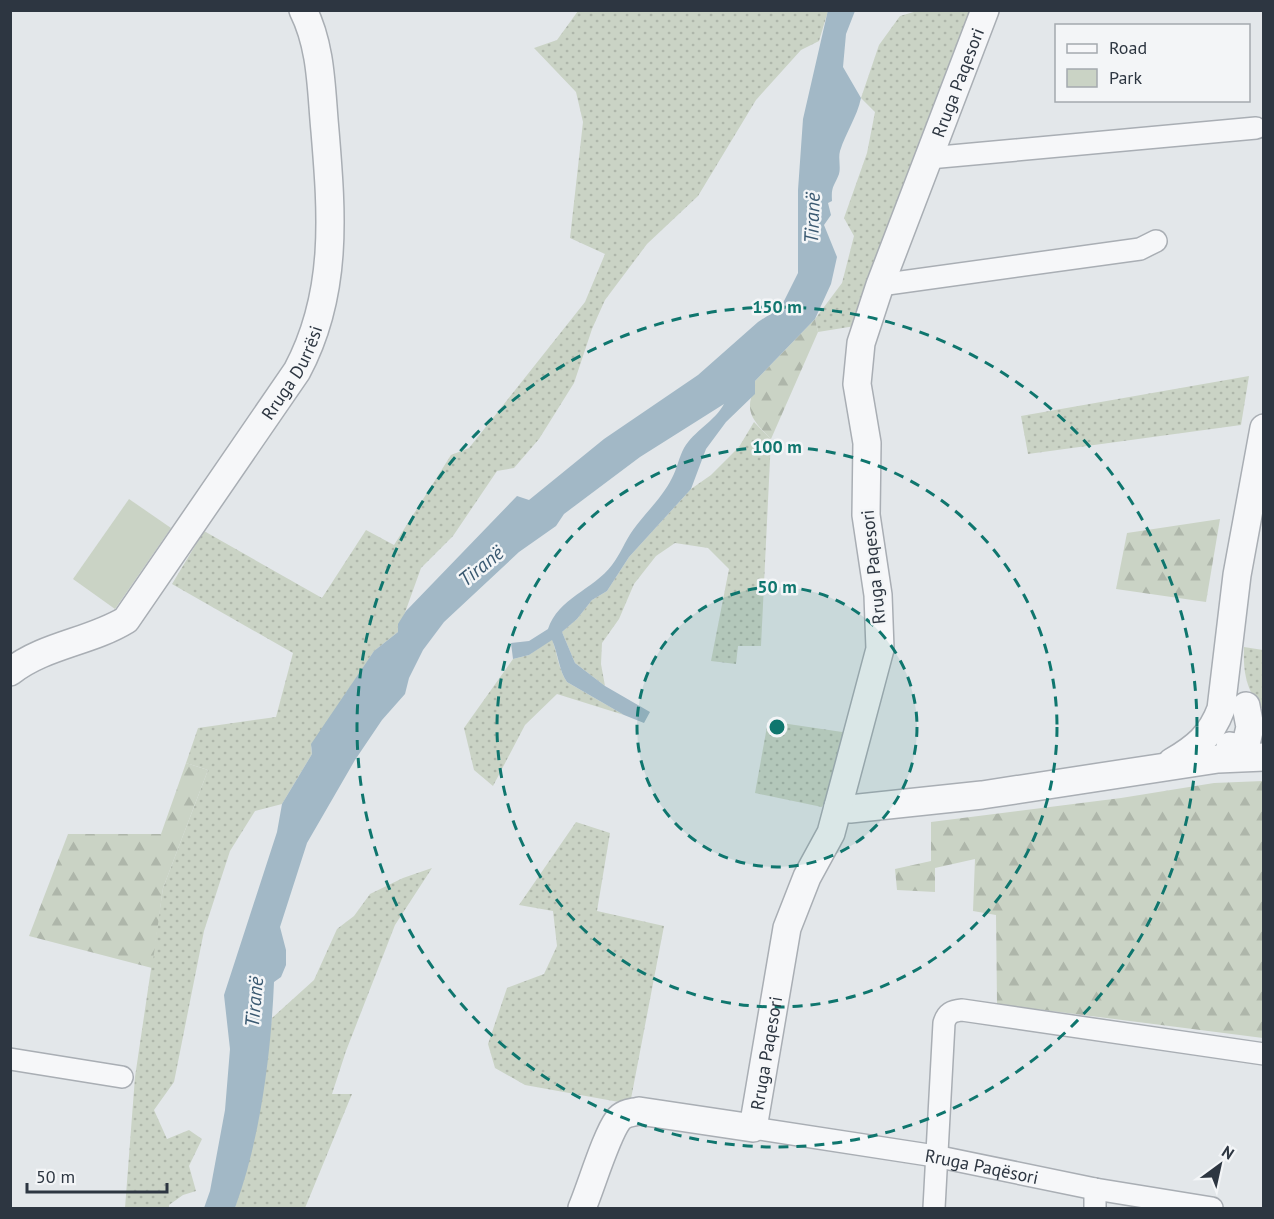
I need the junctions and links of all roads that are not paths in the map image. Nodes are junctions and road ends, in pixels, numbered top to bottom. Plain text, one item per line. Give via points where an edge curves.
1 (303, 10) edge
2 (985, 10) edge
3 (1256, 128) dead end
4 (929, 158) junction
5 (1156, 241) dead end
6 (879, 285) junction
7 (1263, 429) edge
8 (1256, 516) edge
9 (10, 672) edge
10 (1234, 707) junction
11 (1263, 725) edge
12 (1253, 757) edge
13 (1163, 767) junction
14 (838, 807) junction
15 (1263, 1054) edge
16 (10, 1059) edge
17 (122, 1077) dead end
18 (753, 1128) junction
19 (935, 1156) junction
20 (1095, 1199) edge
21 (582, 1209) edge
22 (934, 1209) edge
23 (1212, 1209) edge

1 - 9 street, Rruga Durrësi via 317,50 322,80 332,198 328,274 313,341 297,371 126,620 57,646
2 - 4 street, Rruga Paqesori
3 - 4 street
4 - 6 street, Rruga Paqesori
5 - 6 street via 1140,249
6 - 14 street, Rruga Paqesori via 861,343 857,384 867,443 866,514 878,595 880,649
7 - 8 street
8 - 10 street via 1230,634
10 - 11 street
10 - 12 street via 1230,746
10 - 13 street via 1195,749
12 - 13 street
13 - 14 street via 982,795
14 - 18 street, Rruga Paqesori via 825,848 807,877 787,928
15 - 19 street via 1191,1041 952,1011 944,1023
16 - 17 street
18 - 19 street, Rruga Paqësori
18 - 21 street via 639,1112 626,1114 618,1119 611,1133
19 - 20 street, Rruga Paqësori
19 - 22 street
20 - 23 street, Rruga Paqësori

